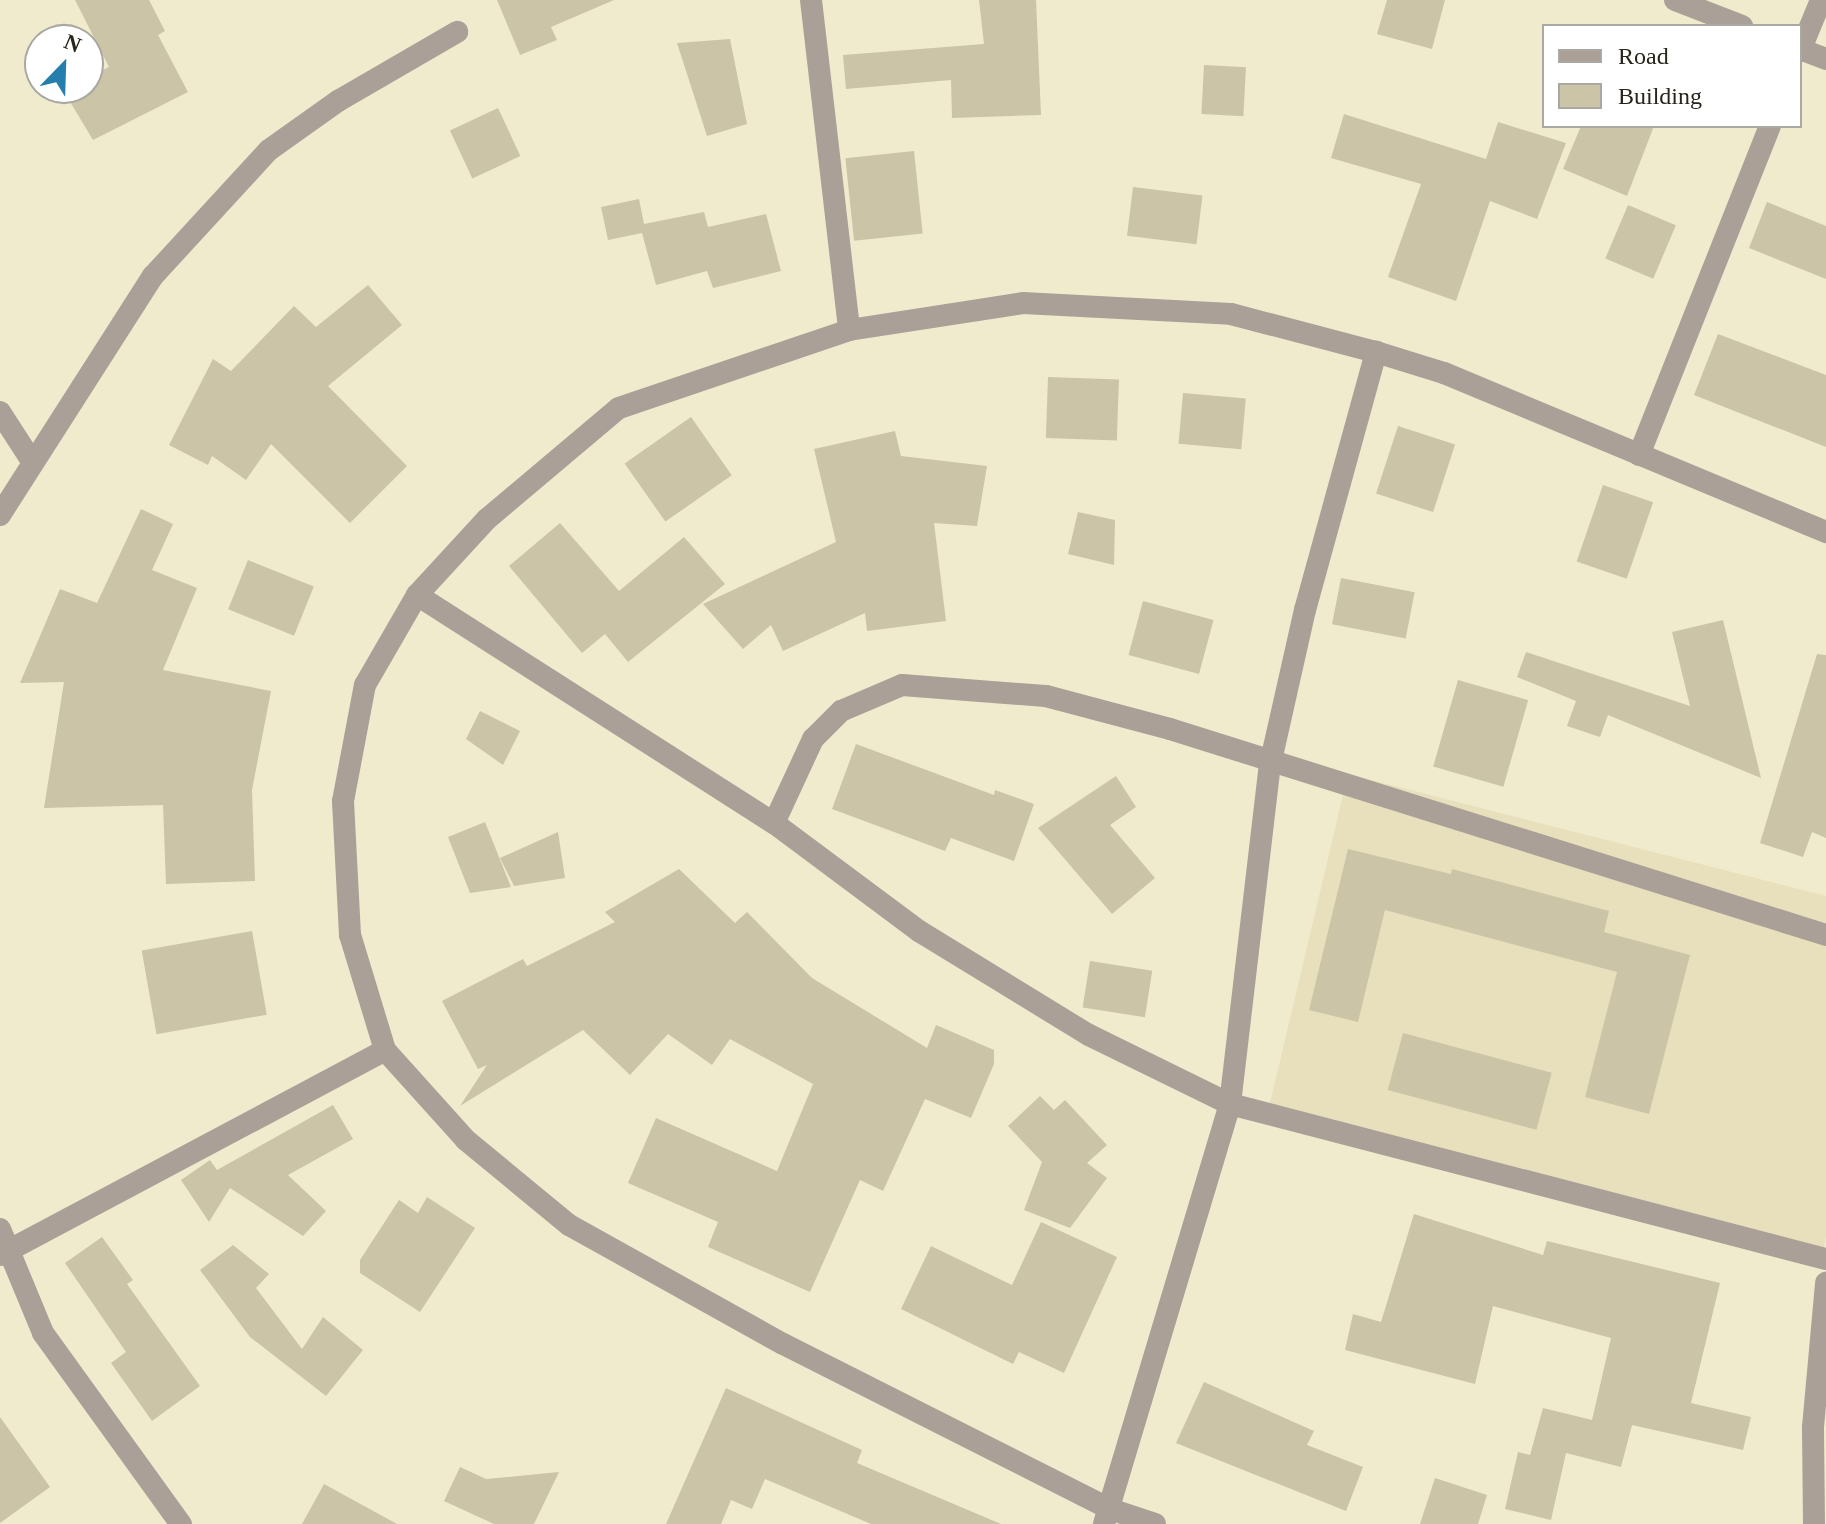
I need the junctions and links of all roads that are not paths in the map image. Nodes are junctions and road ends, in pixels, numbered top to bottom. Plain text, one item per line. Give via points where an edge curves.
1 (811, 0) edge
2 (1675, 0) edge
3 (1821, 0) edge
4 (1737, 24) edge
5 (457, 32) dead end
6 (1802, 45) edge
7 (1802, 51) edge
8 (1826, 59) edge
9 (1769, 128) edge
10 (849, 330) junction
11 (1376, 352) junction
12 (0, 412) edge
13 (1639, 455) junction
14 (31, 460) junction
15 (0, 515) edge
16 (1826, 532) edge
17 (417, 595) junction
18 (1270, 765) junction
19 (774, 823) junction
20 (1826, 935) edge
21 (385, 1050) junction
22 (1230, 1104) junction
23 (0, 1229) edge
24 (3, 1254) edge
25 (1826, 1259) edge
26 (1826, 1283) edge
27 (1107, 1516) edge
28 (181, 1524) edge
29 (1155, 1524) edge
30 (1814, 1524) edge

1 - 10 street
2 - 4 street
3 - 6 street
5 - 14 street via 338,101 269,150 153,276
7 - 8 street
9 - 13 street
10 - 11 street via 1023,303 1231,314
10 - 17 street via 619,408 487,519
11 - 13 street via 1444,373
11 - 18 street via 1305,610
12 - 14 street
13 - 16 street
14 - 15 street
17 - 19 street
17 - 21 street via 365,685 343,801 350,935
18 - 19 street via 1170,729 1046,696 902,685 841,711 813,739
18 - 20 street
18 - 22 street
19 - 22 street via 919,931 1089,1035
21 - 24 street
21 - 27 street via 466,1140 569,1225
22 - 25 street
22 - 27 street
23 - 24 street
24 - 28 street via 43,1333
26 - 30 street via 1813,1427
27 - 29 street

